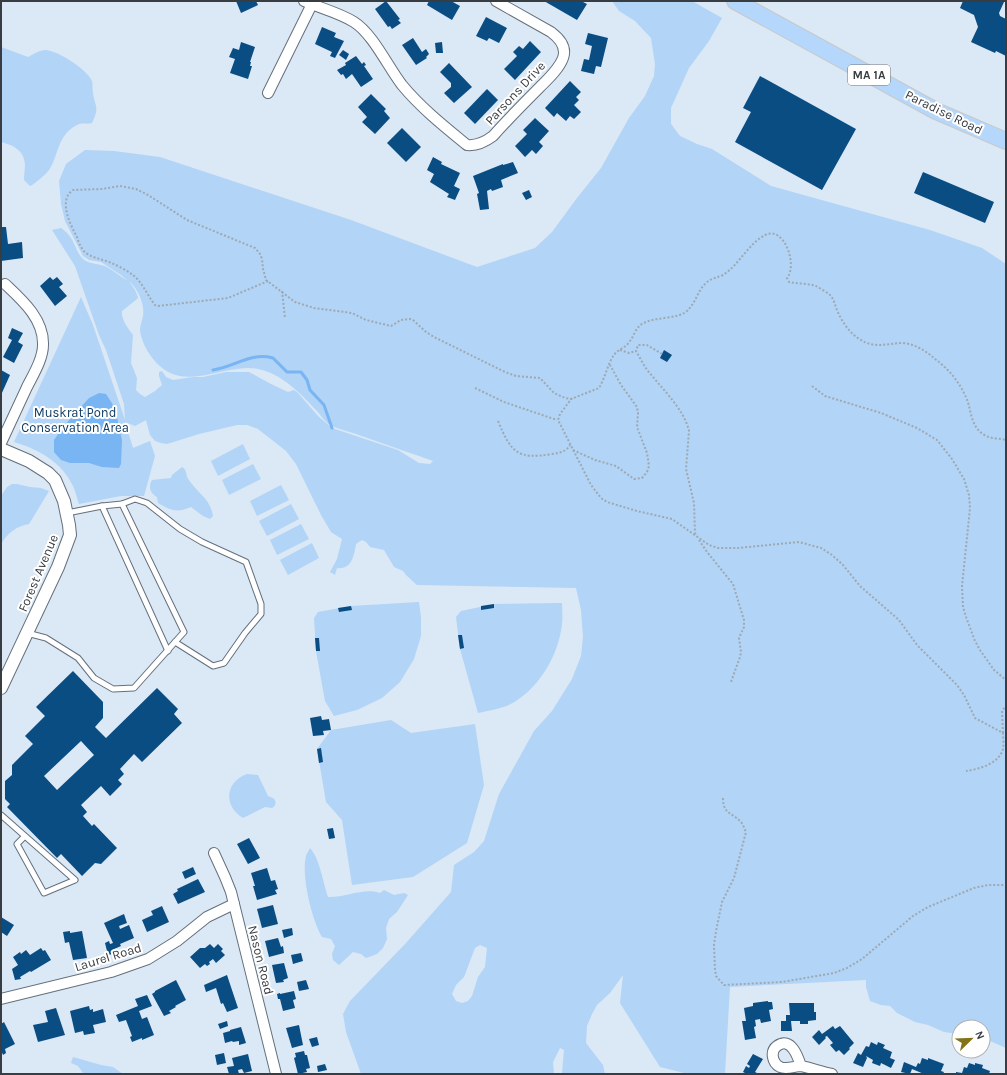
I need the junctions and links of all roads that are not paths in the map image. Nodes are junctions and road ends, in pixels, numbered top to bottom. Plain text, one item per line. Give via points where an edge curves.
1 (496, 1) edge
2 (735, 1) edge
3 (308, 2) edge
4 (268, 93) dead end
5 (1006, 141) edge
6 (5, 284) dead end
7 (1, 443) edge
8 (1, 448) edge
9 (122, 504) junction
10 (102, 506) junction
11 (67, 513) junction
12 (27, 633) junction
13 (175, 642) junction
14 (168, 651) junction
15 (1, 688) edge
16 (1, 816) edge
17 (25, 836) junction
18 (214, 854) dead end
19 (234, 904) junction
20 (1, 999) edge
21 (801, 1066) dead end
22 (276, 1074) edge
23 (832, 1074) edge

1 - 3 street, Parsons Drive via 559,38 564,50 563,58 551,75 493,136 474,145 467,145 412,96 372,41 355,23
2 - 5 highway, Paradise Road / MA 1A via 936,111
3 - 4 street
6 - 7 street via 36,318 43,345 34,373
8 - 11 street, Forest Avenue via 48,473 55,480
9 - 10 lane
9 - 13 lane via 184,632
9 - 13 lane via 135,499 147,503 180,529 246,562 261,604 261,614 224,663 213,666
10 - 11 lane
10 - 14 lane
11 - 12 street, Forest Avenue via 70,535
12 - 14 lane via 46,638 78,658 94,678 113,689 134,688
12 - 15 street, Forest Avenue
13 - 14 lane
16 - 17 lane
17 - 17 lane via 17,844 44,893 75,880
18 - 19 street, Nason Road
19 - 20 street, Laurel Road via 207,917 177,941 148,959 111,972
19 - 22 street, Nason Road
21 - 23 street

